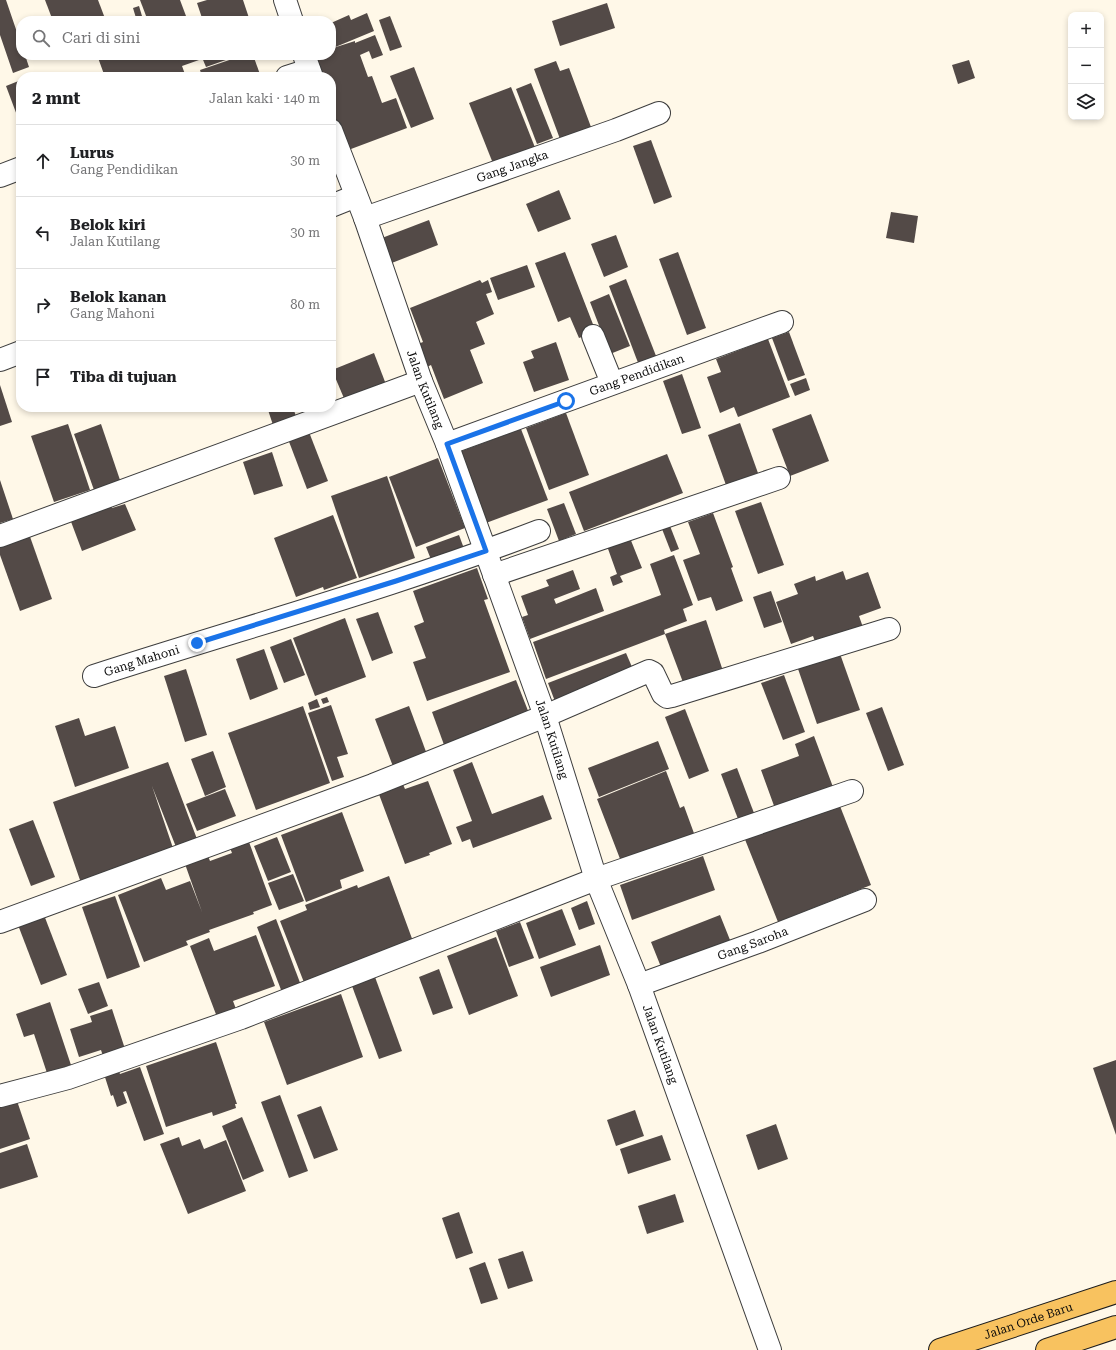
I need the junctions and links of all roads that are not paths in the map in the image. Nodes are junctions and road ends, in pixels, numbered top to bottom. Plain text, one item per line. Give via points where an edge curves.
1 (285, 0) edge
2 (290, 16) edge
3 (308, 67) edge
4 (298, 72) edge
5 (659, 113) dead end
6 (336, 143) edge
7 (16, 170) edge
8 (0, 176) edge
9 (356, 196) junction
10 (336, 204) edge
11 (365, 218) junction
12 (782, 322) dead end
13 (593, 336) dead end
14 (16, 354) edge
15 (0, 360) edge
16 (421, 381) junction
17 (612, 383) junction
18 (447, 444) junction
19 (779, 478) dead end
20 (539, 531) dead end
21 (0, 536) edge
22 (486, 551) junction
23 (494, 575) junction
24 (889, 628) dead end
25 (94, 676) dead end
26 (545, 716) junction
27 (852, 791) dead end
28 (596, 879) junction
29 (865, 900) dead end
30 (0, 922) edge
31 (639, 985) junction
32 (0, 1096) edge
33 (1116, 1292) edge
34 (1116, 1327) edge
35 (770, 1350) edge
36 (940, 1350) edge
37 (1047, 1350) edge

1 - 2 street
3 - 4 street
5 - 11 street, Gang Jangka
6 - 9 street, Jalan Kutilang
7 - 8 street
9 - 10 street
9 - 11 street, Jalan Kutilang
11 - 16 street, Jalan Kutilang
12 - 17 street, Gang Pendidikan
13 - 17 street
14 - 15 street
16 - 18 street, Jalan Kutilang
16 - 21 street
17 - 18 street, Gang Pendidikan
18 - 22 street, Jalan Kutilang
19 - 23 street
20 - 22 street, Gang Mahoni
22 - 23 street, Jalan Kutilang
22 - 25 street, Gang Mahoni
23 - 26 street, Jalan Kutilang
24 - 26 street via 667,697 653,673 649,671
26 - 28 street, Jalan Kutilang
26 - 30 street via 373,785
27 - 28 street
28 - 31 street, Jalan Kutilang
28 - 32 street via 241,1018 68,1078
29 - 31 street, Gang Saroha
31 - 35 street, Jalan Kutilang
33 - 36 main road, Jalan Orde Baru
34 - 37 main road

